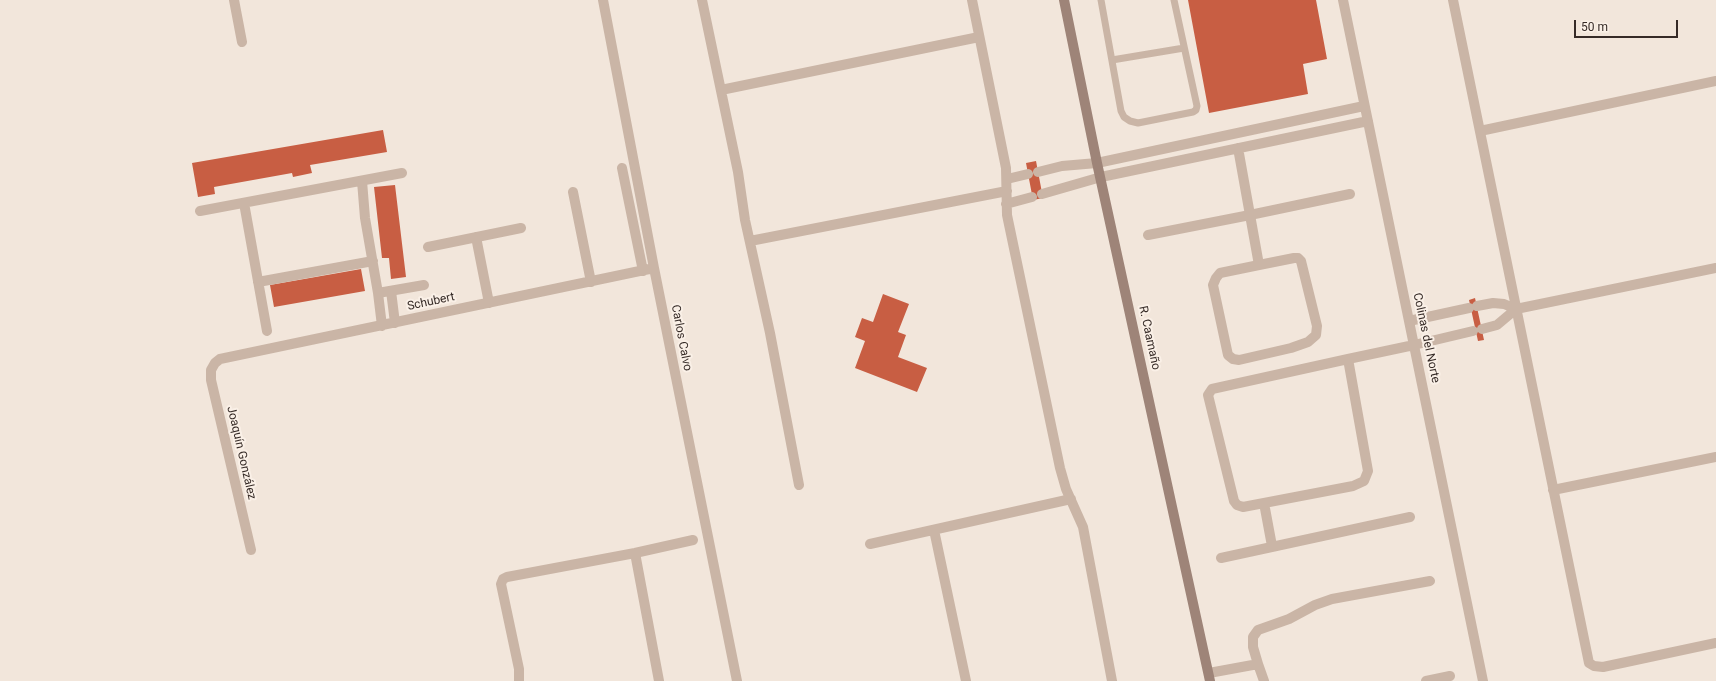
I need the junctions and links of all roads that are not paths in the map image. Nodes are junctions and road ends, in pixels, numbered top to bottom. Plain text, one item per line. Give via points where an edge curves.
1 (234, 0) edge
2 (603, 0) edge
3 (702, 0) edge
4 (972, 0) edge
5 (1064, 0) edge
6 (1100, 0) edge
7 (1174, 0) edge
8 (1343, 0) edge
9 (1453, 0) edge
10 (980, 38) junction
11 (242, 42) dead end
12 (1184, 48) junction
13 (1112, 60) junction
14 (1716, 81) edge
15 (721, 90) junction
16 (1364, 106) junction
17 (1368, 121) junction
18 (1480, 131) junction
19 (1238, 148) junction
20 (1097, 162) junction
21 (622, 168) dead end
22 (1038, 172) dead end
23 (402, 173) dead end
24 (1028, 174) dead end
25 (1100, 177) junction
26 (1007, 179) junction
27 (362, 181) junction
28 (1007, 191) junction
29 (573, 192) dead end
30 (1042, 194) dead end
31 (1350, 194) dead end
32 (1032, 196) dead end
33 (244, 203) junction
34 (1006, 204) junction
35 (200, 211) dead end
36 (1250, 215) junction
37 (521, 228) dead end
38 (1148, 234) dead end
39 (476, 237) junction
40 (750, 242) junction
41 (428, 247) dead end
42 (373, 261) junction
43 (1259, 265) junction
44 (654, 268) junction
45 (1716, 268) edge
46 (643, 271) junction
47 (258, 282) junction
48 (591, 282) junction
49 (424, 285) dead end
50 (391, 291) junction
51 (378, 293) junction
52 (489, 303) junction
53 (1516, 309) junction
54 (1409, 321) junction
55 (395, 323) junction
56 (382, 326) junction
57 (267, 331) dead end
58 (1414, 345) junction
59 (1348, 359) junction
60 (215, 363) joint
61 (1716, 457) edge
62 (799, 485) dead end
63 (1553, 490) junction
64 (1071, 499) junction
65 (1264, 503) junction
66 (1410, 518) dead end
67 (934, 530) junction
68 (693, 540) dead end
69 (870, 544) dead end
70 (1272, 546) junction
71 (250, 550) dead end
72 (635, 553) junction
73 (1221, 558) dead end
74 (1430, 581) dead end
75 (1716, 643) edge
76 (1258, 664) junction
77 (1450, 676) dead end
78 (1209, 677) edge
79 (519, 681) edge
80 (659, 681) edge
81 (737, 681) edge
82 (966, 681) edge
83 (1112, 681) edge
84 (1264, 681) edge
85 (1426, 681) edge
86 (1483, 681) edge

1 - 11 street
2 - 44 street, Carlos Calvo
3 - 15 street
4 - 10 street
5 - 20 street, R. Caamaño
6 - 13 lane
7 - 12 lane
8 - 16 street, Colinas del Norte
9 - 18 street
10 - 15 street
10 - 26 street
12 - 13 lane
12 - 13 lane via 1196,110 1138,123 1124,117 1121,111
14 - 18 street
15 - 40 street
16 - 17 street, Colinas del Norte
16 - 20 street
17 - 19 street
17 - 54 street, Colinas del Norte
18 - 53 street
19 - 25 street
19 - 36 street
20 - 22 street
20 - 25 street, R. Caamaño
21 - 46 street
23 - 27 street
24 - 26 street
25 - 30 street
25 - 78 street, R. Caamaño
26 - 28 street
27 - 33 street
27 - 42 street via 365,218
28 - 34 street
28 - 40 street
29 - 48 street
31 - 36 street
32 - 34 street
33 - 35 street
33 - 47 street
34 - 64 street via 1060,468
36 - 38 street
36 - 43 street
37 - 39 street
39 - 41 street
39 - 52 street
40 - 62 street
42 - 47 street
42 - 51 street
43 - 43 street via 1220,273 1214,285 1228,355 1233,359 1239,360 1291,348 1308,342 1316,335 1317,326 1301,261 1294,258
44 - 46 street, Schubert
44 - 81 street, Carlos Calvo
45 - 53 street
46 - 48 street, Schubert
47 - 57 street
48 - 52 street, Schubert
49 - 50 street
50 - 51 street
50 - 55 street
51 - 56 street
52 - 55 street, Schubert
53 - 54 street via 1493,303
53 - 58 street via 1497,325
53 - 63 street
54 - 58 street, Colinas del Norte
55 - 56 street, Schubert
56 - 60 street, Schubert via 228,356
58 - 59 street
58 - 86 street, Colinas del Norte
59 - 65 street via 1367,477 1353,486
59 - 65 street via 1212,388 1208,395 1234,501 1243,507
60 - 71 street, Joaquín González via 211,370 211,380
61 - 63 street
63 - 75 street via 1589,663 1603,667
64 - 67 street
64 - 83 street via 1083,526
65 - 70 street
66 - 70 street
67 - 69 street
67 - 82 street
68 - 72 street
70 - 73 street
72 - 79 street via 503,579 501,584 519,669
72 - 80 street
74 - 76 street via 1332,599 1315,605 1289,620 1258,630 1253,636
76 - 78 street
76 - 84 street
77 - 85 street

